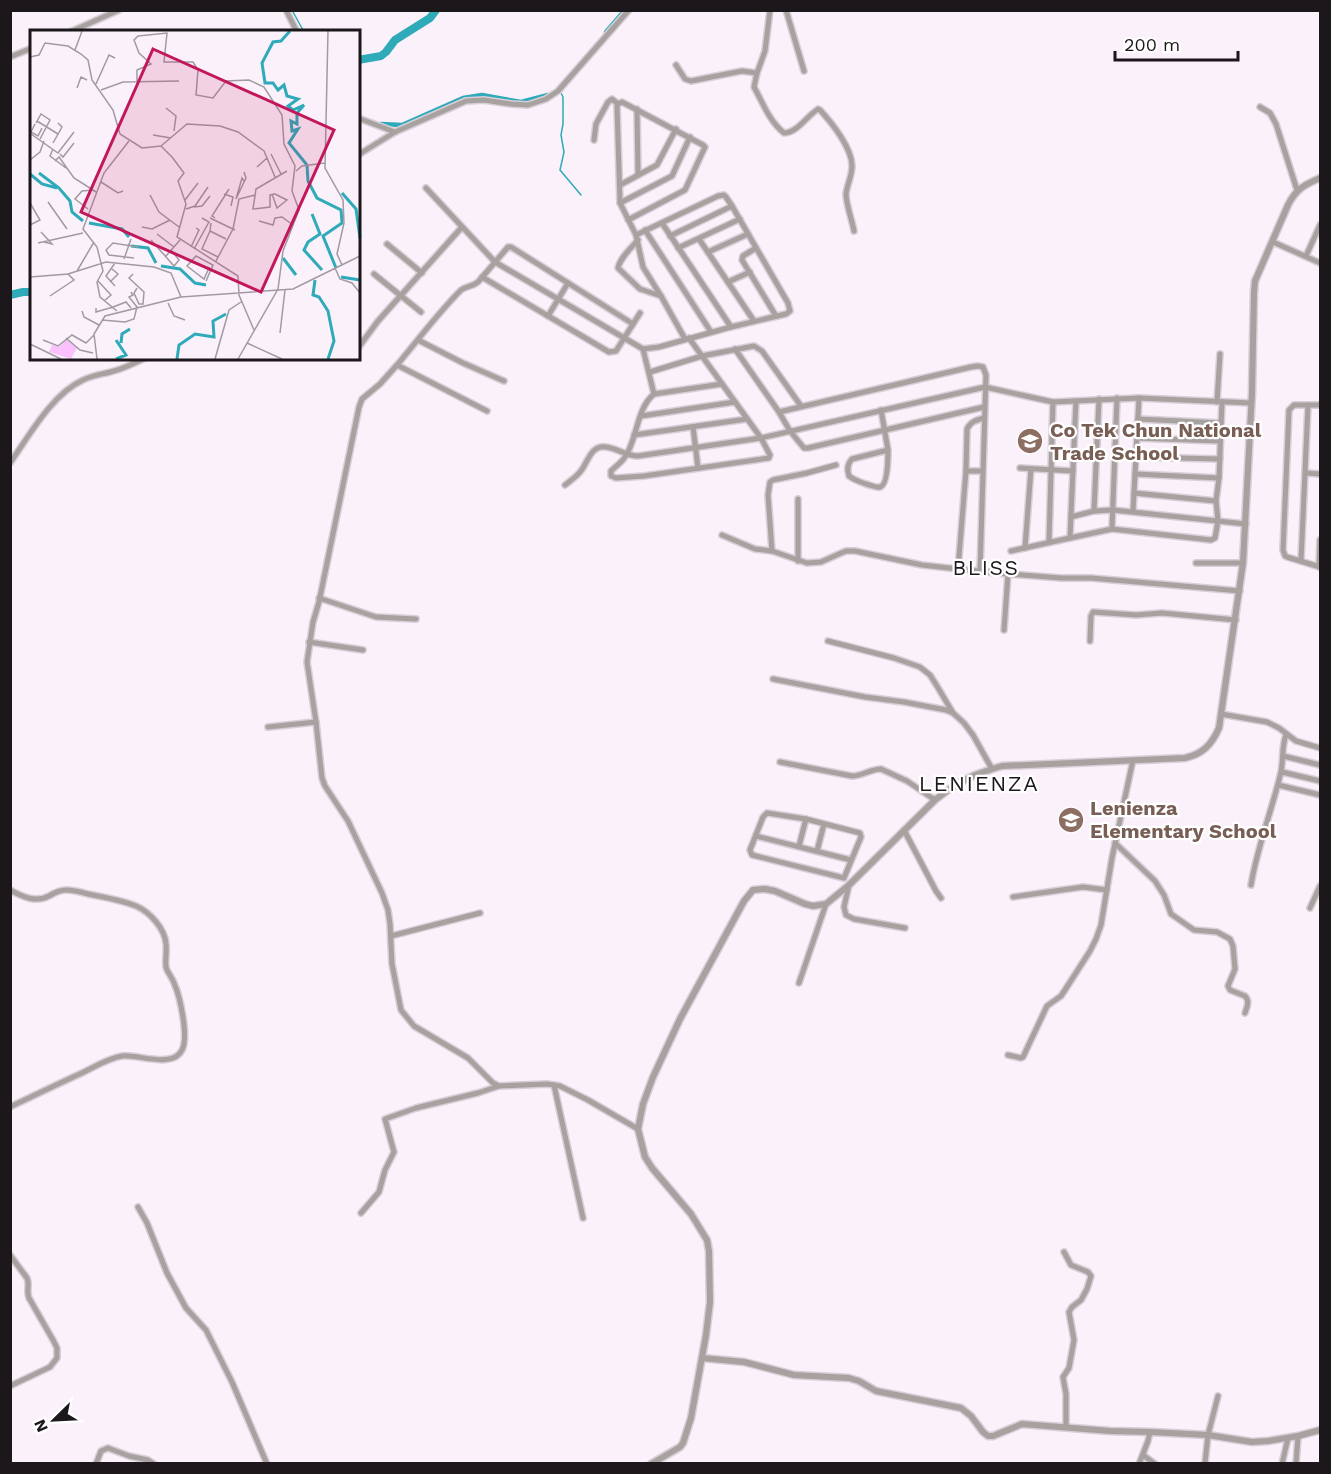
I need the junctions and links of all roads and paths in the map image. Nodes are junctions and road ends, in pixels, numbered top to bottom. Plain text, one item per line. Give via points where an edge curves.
1 (119, 10) edge
2 (286, 10) edge
3 (629, 10) edge
4 (770, 10) edge
5 (786, 10) edge
6 (74, 30) edge
7 (296, 30) edge
8 (30, 49) edge
9 (10, 57) edge
10 (676, 65) dead end
11 (804, 71) dead end
12 (757, 73) junction
13 (618, 104) junction
14 (1260, 107) dead end
15 (637, 109) junction
16 (360, 119) edge
17 (676, 129) junction
18 (395, 132) junction
19 (690, 137) junction
20 (594, 140) dead end
21 (360, 154) edge
22 (638, 175) junction
23 (1320, 178) edge
24 (620, 185) junction
25 (426, 188) dead end
26 (1298, 190) junction
27 (620, 202) junction
28 (732, 206) junction
29 (740, 219) junction
30 (628, 220) junction
31 (662, 223) junction
32 (1320, 225) edge
33 (462, 227) junction
34 (645, 230) junction
35 (854, 231) dead end
36 (748, 234) junction
37 (670, 236) junction
38 (637, 237) junction
39 (699, 238) junction
40 (1273, 242) junction
41 (387, 244) dead end
42 (678, 248) junction
43 (756, 249) junction
44 (708, 252) junction
45 (1306, 256) junction
46 (495, 262) junction
47 (1320, 263) edge
48 (750, 272) junction
49 (422, 273) junction
50 (374, 274) dead end
51 (482, 277) junction
52 (728, 282) junction
53 (568, 283) junction
54 (401, 295) junction
55 (661, 296) junction
56 (558, 299) junction
57 (421, 312) dead end
58 (640, 313) dead end
59 (548, 316) junction
60 (776, 316) junction
61 (754, 321) junction
62 (633, 324) junction
63 (731, 327) junction
64 (711, 332) junction
65 (625, 338) junction
66 (687, 338) junction
67 (418, 340) junction
68 (360, 345) edge
69 (644, 349) junction
70 (735, 349) junction
71 (1220, 354) dead end
72 (702, 356) junction
73 (140, 360) edge
74 (397, 365) junction
75 (650, 372) junction
76 (504, 381) dead end
77 (722, 384) junction
78 (985, 387) junction
79 (654, 394) junction
80 (1139, 398) junction
81 (1099, 399) junction
82 (1117, 399) junction
83 (1077, 401) junction
84 (735, 402) junction
85 (1053, 402) junction
86 (1220, 402) junction
87 (1251, 403) junction
88 (1308, 405) junction
89 (1320, 405) edge
90 (801, 406) junction
91 (984, 407) junction
92 (881, 410) junction
93 (487, 411) dead end
94 (779, 412) junction
95 (641, 416) junction
96 (984, 418) junction
97 (747, 419) junction
98 (1138, 419) junction
99 (1221, 423) junction
100 (693, 427) junction
101 (885, 430) junction
102 (790, 431) junction
103 (634, 435) junction
104 (761, 438) junction
105 (1137, 438) junction
106 (1220, 441) junction
107 (695, 448) junction
108 (888, 450) junction
109 (627, 455) junction
110 (1136, 457) junction
111 (1220, 459) junction
112 (10, 464) edge
113 (836, 465) dead end
114 (698, 468) junction
115 (1020, 468) dead end
116 (1031, 469) junction
117 (1052, 469) junction
118 (966, 471) junction
119 (982, 471) junction
120 (1073, 471) junction
121 (1135, 474) junction
122 (1306, 474) junction
123 (1320, 474) edge
124 (1219, 478) junction
125 (565, 485) dead end
126 (1134, 493) junction
127 (798, 499) dead end
128 (1216, 501) junction
129 (1113, 510) junction
130 (1094, 511) junction
131 (1133, 512) junction
132 (1071, 517) junction
133 (1218, 521) junction
134 (1246, 524) junction
135 (1112, 529) junction
136 (722, 535) dead end
137 (1070, 538) junction
138 (1320, 540) edge
139 (1049, 542) junction
140 (1025, 548) junction
141 (772, 551) junction
142 (1011, 551) dead end
143 (798, 561) junction
144 (1301, 561) junction
145 (1196, 563) dead end
146 (1243, 563) junction
147 (1320, 567) edge
148 (958, 569) junction
149 (980, 572) junction
150 (1008, 574) junction
151 (1240, 591) junction
152 (320, 598) junction
153 (416, 619) dead end
154 (1236, 620) junction
155 (1004, 630) dead end
156 (828, 641) dead end
157 (1090, 641) dead end
158 (309, 642) junction
159 (363, 650) dead end
160 (773, 679) dead end
161 (953, 713) junction
162 (1221, 714) junction
163 (316, 722) junction
164 (268, 727) dead end
165 (1287, 735) junction
166 (1320, 740) edge
167 (1319, 747) edge
168 (1283, 756) junction
169 (1133, 760) junction
170 (780, 762) dead end
171 (1320, 765) edge
172 (992, 769) junction
173 (1282, 772) junction
174 (1320, 781) edge
175 (1278, 785) junction
176 (1320, 795) edge
177 (935, 800) junction
178 (806, 819) junction
179 (824, 824) junction
180 (904, 830) junction
181 (756, 836) junction
182 (1115, 843) junction
183 (799, 846) junction
184 (817, 851) junction
185 (851, 860) junction
186 (845, 876) junction
187 (852, 881) junction
188 (1251, 885) dead end
189 (1320, 886) edge
190 (10, 890) edge
191 (1107, 890) junction
192 (1013, 897) dead end
193 (942, 898) dead end
194 (826, 904) junction
195 (1310, 908) dead end
196 (480, 913) dead end
197 (905, 928) dead end
198 (391, 936) junction
199 (799, 983) dead end
200 (1245, 1013) dead end
201 (1008, 1055) dead end
202 (554, 1084) junction
203 (499, 1086) junction
204 (10, 1107) edge
205 (638, 1129) junction
206 (138, 1207) dead end
207 (361, 1213) dead end
208 (583, 1218) dead end
209 (1064, 1252) dead end
210 (10, 1255) edge
211 (702, 1358) junction
212 (10, 1386) edge
213 (1218, 1396) dead end
214 (1066, 1427) junction
215 (1320, 1430) edge
216 (1150, 1432) junction
217 (1208, 1435) junction
218 (1298, 1436) junction
219 (1288, 1438) junction
220 (1143, 1455) junction
221 (1205, 1463) edge
222 (96, 1464) edge
223 (154, 1464) edge
224 (267, 1464) edge
225 (651, 1464) edge
226 (1139, 1464) edge
227 (1155, 1464) edge
228 (1282, 1464) edge
229 (1296, 1464) edge

1 - 6 street
2 - 7 street
3 - 18 street via 558,92 546,99 528,105 474,100
4 - 12 street via 766,45
5 - 11 street
8 - 9 street
10 - 12 street via 685,79 691,81 742,71
12 - 35 street via 754,87 780,131 790,132 818,109 839,133 852,164 846,194
13 - 15 street
13 - 20 street via 612,99 608,102 596,124
13 - 24 street
14 - 26 street via 1270,113 1276,124
15 - 17 street
15 - 22 street
16 - 18 street
17 - 19 street
17 - 22 street via 658,164
18 - 21 street
19 - 27 street via 672,176
19 - 30 street via 705,147 686,189
22 - 24 street
23 - 26 street
24 - 27 street
25 - 33 street
26 - 40 street
27 - 30 street
28 - 29 street
28 - 31 street via 721,194
28 - 37 street
29 - 36 street
29 - 39 street
30 - 38 street
31 - 34 street
31 - 37 street
32 - 45 street
33 - 46 street
33 - 49 street
34 - 38 street
34 - 64 street
36 - 43 street
36 - 44 street
37 - 42 street
38 - 55 street via 643,267
38 - 55 street via 618,268 640,289
39 - 42 street
39 - 44 street
40 - 45 street
40 - 87 street via 1254,292
41 - 49 street
42 - 63 street
43 - 48 street via 742,258
43 - 60 street via 790,308 788,313
44 - 52 street
45 - 47 street
46 - 51 street
46 - 53 street via 511,247
46 - 56 street
48 - 52 street
48 - 60 street
49 - 54 street
50 - 54 street
51 - 59 street
51 - 67 street via 463,289
52 - 61 street
53 - 56 street
53 - 62 street
54 - 57 street
54 - 68 street
55 - 66 street
56 - 59 street
56 - 65 street
58 - 62 street
59 - 65 street via 609,352 616,351
60 - 61 street
61 - 63 street
62 - 65 street
63 - 64 street
64 - 66 street
65 - 69 street
66 - 69 street
66 - 72 street
67 - 74 street
67 - 76 street
69 - 75 street
70 - 72 street
70 - 90 street via 759,348
70 - 94 street
71 - 86 street
72 - 75 street
72 - 77 street
73 - 112 street via 90,377 67,390 50,407
74 - 93 street
74 - 152 street via 362,399 359,407
75 - 79 street
77 - 79 street
77 - 84 street
78 - 85 street
78 - 90 street via 985,370 978,366
78 - 91 street
78 - 92 street
79 - 95 street
80 - 82 street
80 - 86 street
80 - 98 street
81 - 82 street
81 - 83 street
81 - 130 street
82 - 129 street
83 - 85 street
83 - 120 street
84 - 95 street
84 - 97 street
85 - 117 street
86 - 87 street
86 - 99 street
87 - 134 street
88 - 89 street
88 - 122 street
88 - 144 street via 1294,405 1289,410 1283,550 1285,556
90 - 94 street
91 - 96 street
91 - 101 street
92 - 101 street
92 - 102 street
94 - 102 street
95 - 103 street
96 - 118 street via 967,429
96 - 119 street
97 - 100 street
97 - 104 street
98 - 99 street
98 - 105 street
99 - 106 street
100 - 103 street
100 - 107 street
101 - 102 street via 808,448 801,446
101 - 108 street
102 - 104 street
103 - 109 street
104 - 107 street
104 - 114 street via 769,458
105 - 106 street
105 - 110 street
106 - 111 street
107 - 109 street
107 - 114 street
108 - 108 street via 852,459 849,476 882,486
109 - 114 street via 611,471 612,477
109 - 125 street via 606,447 594,450 580,472
110 - 111 street
110 - 121 street
111 - 124 street
113 - 141 street via 770,482
115 - 116 street
116 - 117 street
116 - 140 street
117 - 120 street
117 - 139 street
118 - 119 street
118 - 148 street
119 - 149 street
120 - 132 street
121 - 124 street
121 - 126 street
122 - 123 street
122 - 144 street
124 - 128 street
126 - 128 street
126 - 131 street
127 - 143 street
128 - 133 street
129 - 130 street
129 - 131 street
129 - 135 street
130 - 132 street
131 - 133 street
132 - 137 street
133 - 134 street
133 - 135 street via 1211,540
134 - 146 street
135 - 137 street
136 - 141 street via 755,549
137 - 139 street
138 - 147 street
139 - 140 street
140 - 142 street
141 - 143 street
143 - 148 street via 815,563 855,551
144 - 147 street
145 - 146 street
146 - 151 street
148 - 149 street
149 - 150 street
150 - 151 street
150 - 155 street
151 - 154 street
152 - 153 street via 376,617
152 - 158 street
154 - 157 street via 1093,612
154 - 162 street
156 - 161 street via 920,667 934,681
158 - 159 street
158 - 163 street via 307,662
160 - 161 street
161 - 172 street via 973,735
162 - 165 street via 1267,722
162 - 169 street via 1219,728 1202,752 1185,758
163 - 164 street
163 - 198 street via 323,782 342,811 382,893
165 - 167 street
165 - 168 street
166 - 167 street
168 - 171 street
168 - 173 street
169 - 172 street
169 - 182 street
170 - 177 street via 852,776 881,769 908,781
172 - 177 street via 959,783
173 - 174 street
173 - 175 street
175 - 176 street
175 - 188 street
177 - 180 street
178 - 179 street
178 - 181 street via 768,813
178 - 183 street
179 - 184 street
179 - 185 street via 860,833
180 - 187 street
180 - 193 street
181 - 183 street
181 - 186 street via 750,850 754,856
182 - 191 street
182 - 200 street via 1155,881 1171,914 1194,930 1217,932 1230,939 1235,969 1228,986 1247,998
183 - 184 street
184 - 185 street
185 - 186 street
186 - 187 street
187 - 194 street
187 - 197 street via 844,908 846,915
189 - 195 street
190 - 204 street via 36,900 69,890 143,909 165,938 166,967 184,1023 183,1049 175,1056 119,1057
191 - 192 street via 1083,887
191 - 201 street via 1101,925 1090,951 1065,990 1047,1006 1023,1057
194 - 199 street
194 - 205 street via 813,906 765,889 749,894 657,1066
196 - 198 street
198 - 203 street via 401,1010 414,1026 468,1058
202 - 203 street
202 - 205 street
202 - 208 street
203 - 207 street via 385,1119 394,1152 379,1192
205 - 211 street via 645,1157 692,1214 707,1240 710,1302
206 - 224 street via 186,1308 206,1330
209 - 214 street via 1071,1264 1091,1276 1081,1300 1069,1312 1074,1340 1069,1368 1063,1377
210 - 212 street via 27,1278 29,1298 58,1353 50,1367
211 - 214 street via 744,1362 794,1374 859,1380 876,1391 961,1408 993,1437 1022,1424
211 - 225 street via 683,1443
213 - 217 street
214 - 216 street
215 - 218 street
216 - 217 street
216 - 220 street
217 - 219 street via 1252,1442
217 - 221 street
218 - 219 street
218 - 229 street
219 - 228 street
220 - 226 street
220 - 227 street
222 - 223 street via 101,1451 108,1448

